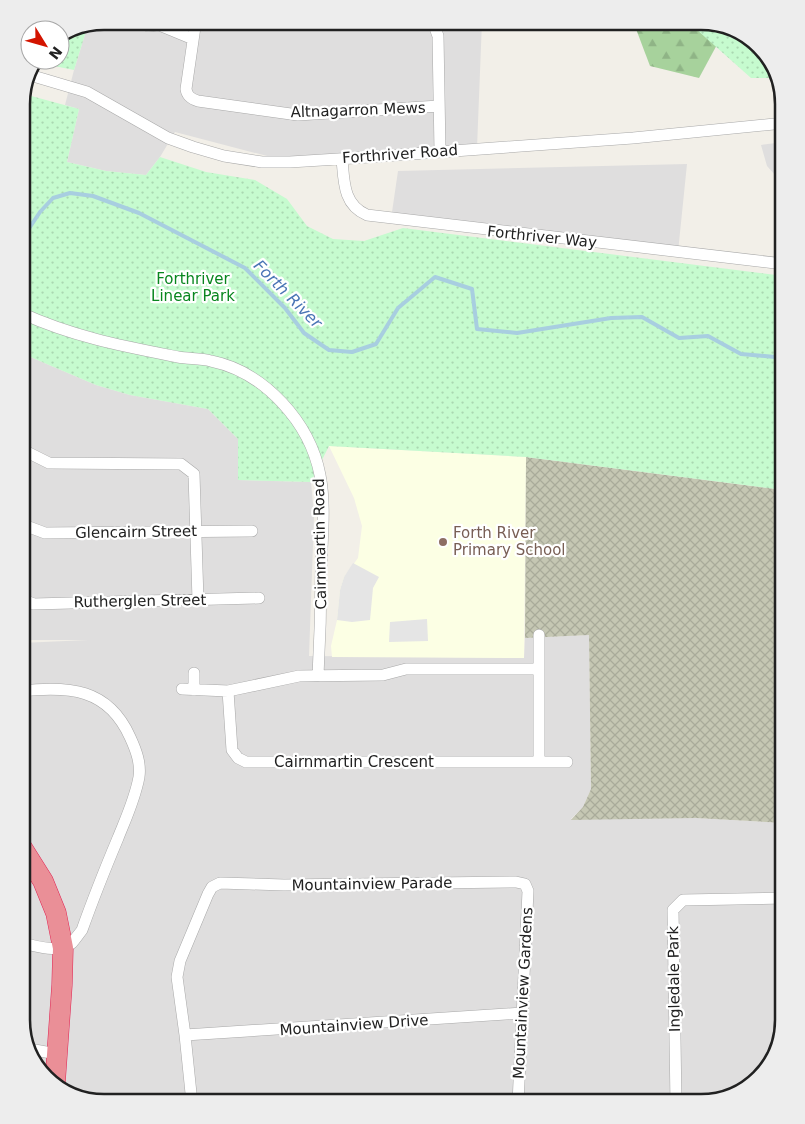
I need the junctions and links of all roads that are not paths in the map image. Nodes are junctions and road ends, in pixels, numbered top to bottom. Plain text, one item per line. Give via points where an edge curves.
1 (171, 30) edge
2 (194, 30) edge
3 (436, 30) edge
4 (193, 39) junction
5 (36, 77) edge
6 (439, 106) junction
7 (775, 124) edge
8 (440, 151) junction
9 (342, 159) junction
10 (775, 263) edge
11 (30, 317) edge
12 (30, 454) edge
13 (30, 527) edge
14 (195, 531) junction
15 (252, 531) dead end
16 (259, 598) dead end
17 (198, 600) junction
18 (30, 602) edge
19 (539, 635) dead end
20 (539, 669) junction
21 (194, 673) dead end
22 (318, 676) junction
23 (30, 690) edge
24 (228, 691) junction
25 (540, 762) junction
26 (567, 762) dead end
27 (30, 860) edge
28 (524, 884) joint
29 (775, 898) edge
30 (30, 945) edge
31 (63, 948) junction
32 (522, 1013) junction
33 (185, 1035) junction
34 (37, 1050) edge
35 (57, 1054) junction
36 (56, 1075) edge
37 (191, 1094) edge
38 (518, 1094) edge
39 (676, 1094) edge

1 - 4 street
2 - 4 street
3 - 6 street
4 - 6 street, Altnagarron Mews via 186,89 187,94 198,101 298,115
5 - 9 street, Forthriver Road via 87,92 168,138 224,156 272,162
6 - 8 street
7 - 8 street, Forthriver Road
8 - 9 street, Forthriver Road
9 - 10 street, Forthriver Way via 346,195 354,208 367,215
11 - 22 street, Cairnmartin Road via 113,344 212,361 248,375 283,403 311,443 320,477 323,510
12 - 14 street via 49,464 181,464 194,474
13 - 14 street, Glencairn Street via 45,533
14 - 15 street, Glencairn Street
14 - 17 street
16 - 17 street, Rutherglen Street
17 - 18 street, Rutherglen Street
19 - 20 street
20 - 22 street via 406,669 383,675
20 - 25 street
21 - 24 street via 188,690
22 - 24 street via 299,676
23 - 31 street via 61,688 93,697 122,721 137,753 139,775 134,801 82,930
24 - 25 street, Cairnmartin Crescent via 232,750 246,762
25 - 26 street, Cairnmartin Crescent
27 - 31 highway via 53,905
28 - 32 street, Mountainview Gardens via 528,891
28 - 33 street, Mountainview Parade via 220,883 208,894 180,961 177,977
29 - 39 street, Ingledale Park via 683,900 673,910
30 - 31 street
31 - 35 highway
32 - 33 street, Mountainview Drive
32 - 38 street, Mountainview Gardens
33 - 37 street
34 - 35 street
35 - 36 highway

